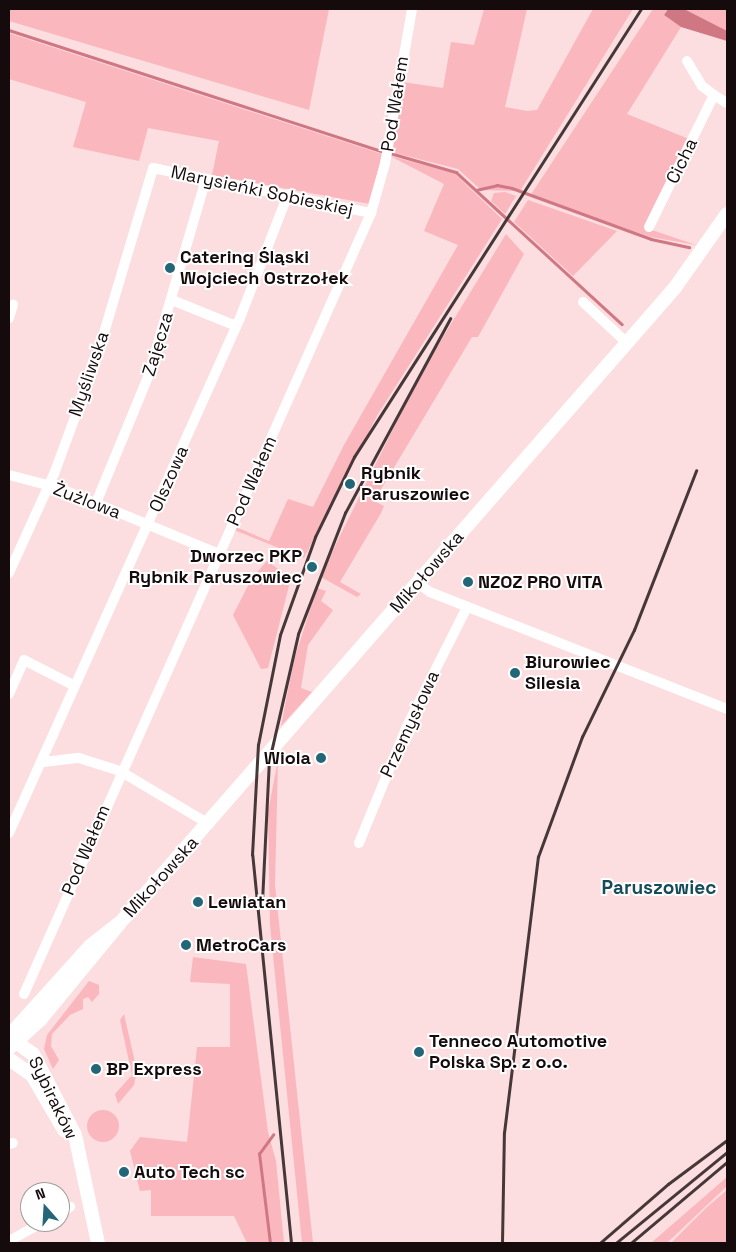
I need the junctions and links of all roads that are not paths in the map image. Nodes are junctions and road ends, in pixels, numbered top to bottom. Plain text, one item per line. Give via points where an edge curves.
1 (412, 9) edge
2 (688, 61) dead end
3 (714, 95) junction
4 (727, 103) edge
5 (153, 168) joint
6 (206, 179) junction
7 (288, 194) junction
8 (371, 213) junction
9 (727, 214) edge
10 (649, 228) dead end
11 (172, 300) junction
12 (583, 302) dead end
13 (13, 305) dead end
14 (9, 318) edge
15 (236, 326) junction
16 (627, 343) junction
17 (9, 475) edge
18 (49, 486) junction
19 (96, 503) junction
20 (149, 525) junction
21 (219, 554) junction
22 (9, 572) edge
23 (418, 583) junction
24 (467, 607) junction
25 (73, 685) junction
26 (9, 694) edge
27 (727, 709) edge
28 (44, 762) junction
29 (120, 771) junction
30 (209, 824) junction
31 (9, 834) edge
32 (358, 843) dead end
33 (24, 994) dead end
34 (11, 1041) edge
35 (9, 1059) edge
36 (80, 1159) junction
37 (25, 1232) edge
38 (9, 1241) edge
39 (98, 1243) edge

1 - 8 street, Pod Wałem via 386,152
2 - 3 street via 702,86
3 - 4 street
3 - 10 street, Cicha
5 - 6 street, Marysieńki Sobieskiej
5 - 18 street, Myśliwska via 94,363
6 - 7 street, Marysieńki Sobieskiej
6 - 11 street, Zajęcza
7 - 8 street, Marysieńki Sobieskiej
7 - 15 street, Olszowa
8 - 21 street, Pod Wałem
9 - 16 main road, Mikołowska via 688,272
11 - 15 street
11 - 19 street, Zajęcza via 142,396
12 - 16 street
13 - 14 street
15 - 20 street, Olszowa
16 - 23 main road, Mikołowska
17 - 18 street, Żużlowa
18 - 19 street, Żużlowa
18 - 22 street, Myśliwska
19 - 20 street, Żużlowa
20 - 21 street, Żużlowa
20 - 25 street, Olszowa
21 - 29 street, Pod Wałem
23 - 24 street
23 - 30 main road, Mikołowska
24 - 27 street
24 - 32 street, Przemysłowa via 407,726
25 - 26 street via 24,660
25 - 28 street, Olszowa via 44,749
28 - 29 street via 79,758
28 - 31 street, Olszowa via 35,769
29 - 30 street
29 - 33 street, Pod Wałem
30 - 34 main road, Mikołowska
34 - 36 main road, Sybiraków via 33,1054 58,1100
35 - 36 main road, Sybiraków via 34,1079
36 - 39 main road, Sybiraków
37 - 38 street

